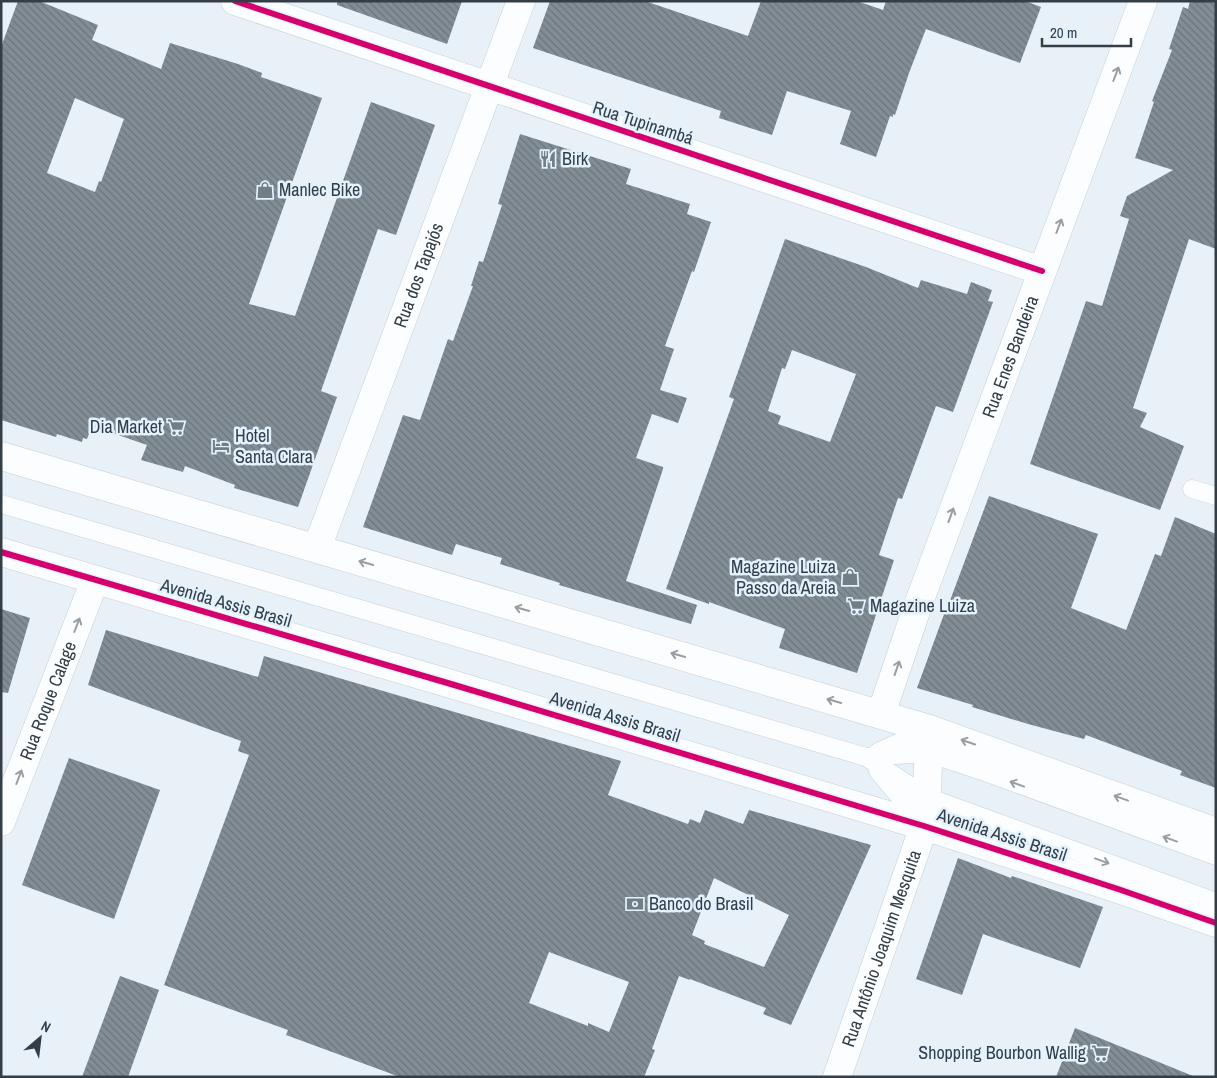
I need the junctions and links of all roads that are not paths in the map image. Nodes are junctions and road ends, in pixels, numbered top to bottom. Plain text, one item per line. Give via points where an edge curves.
1 (235, 1) edge
2 (521, 1) edge
3 (1138, 4) edge
4 (489, 87) junction
5 (1042, 271) junction
6 (1, 456) edge
7 (1192, 489) dead end
8 (1216, 496) edge
9 (1, 504) edge
10 (317, 548) junction
11 (1, 552) edge
12 (95, 580) junction
13 (881, 714) junction
14 (928, 741) junction
15 (866, 757) junction
16 (927, 797) junction
17 (1, 822) edge
18 (924, 826) junction
19 (1216, 832) edge
20 (1216, 856) edge
21 (1216, 902) edge
22 (1216, 923) edge
23 (838, 1077) edge

1 - 4 main road, Rua Tupinambá
2 - 4 main road, Rua dos Tapajós
5 -> 3 main road, Rua Enes Bandeira
4 - 5 main road, Rua Tupinambá
4 - 10 main road, Rua dos Tapajós
13 -> 5 main road, Rua Enes Bandeira
6 - 10 main road
7 - 8 lane
9 - 15 lane
13 -> 10 main road
11 - 12 main road, Avenida Assis Brasil
17 -> 12 main road, Rua Roque Calage
12 - 18 main road, Avenida Assis Brasil
13 - 14 main road
14 - 15 lane
14 - 15 lane
14 - 16 main road, Rua Antônio Joaquim Mesquita
19 -> 14 main road
20 -> 14 lane via 985,772
15 - 16 lane
15 - 18 lane
16 - 18 main road, Rua Antônio Joaquim Mesquita
16 -> 21 lane
18 - 22 main road, Avenida Assis Brasil
18 - 23 main road, Rua Antônio Joaquim Mesquita

